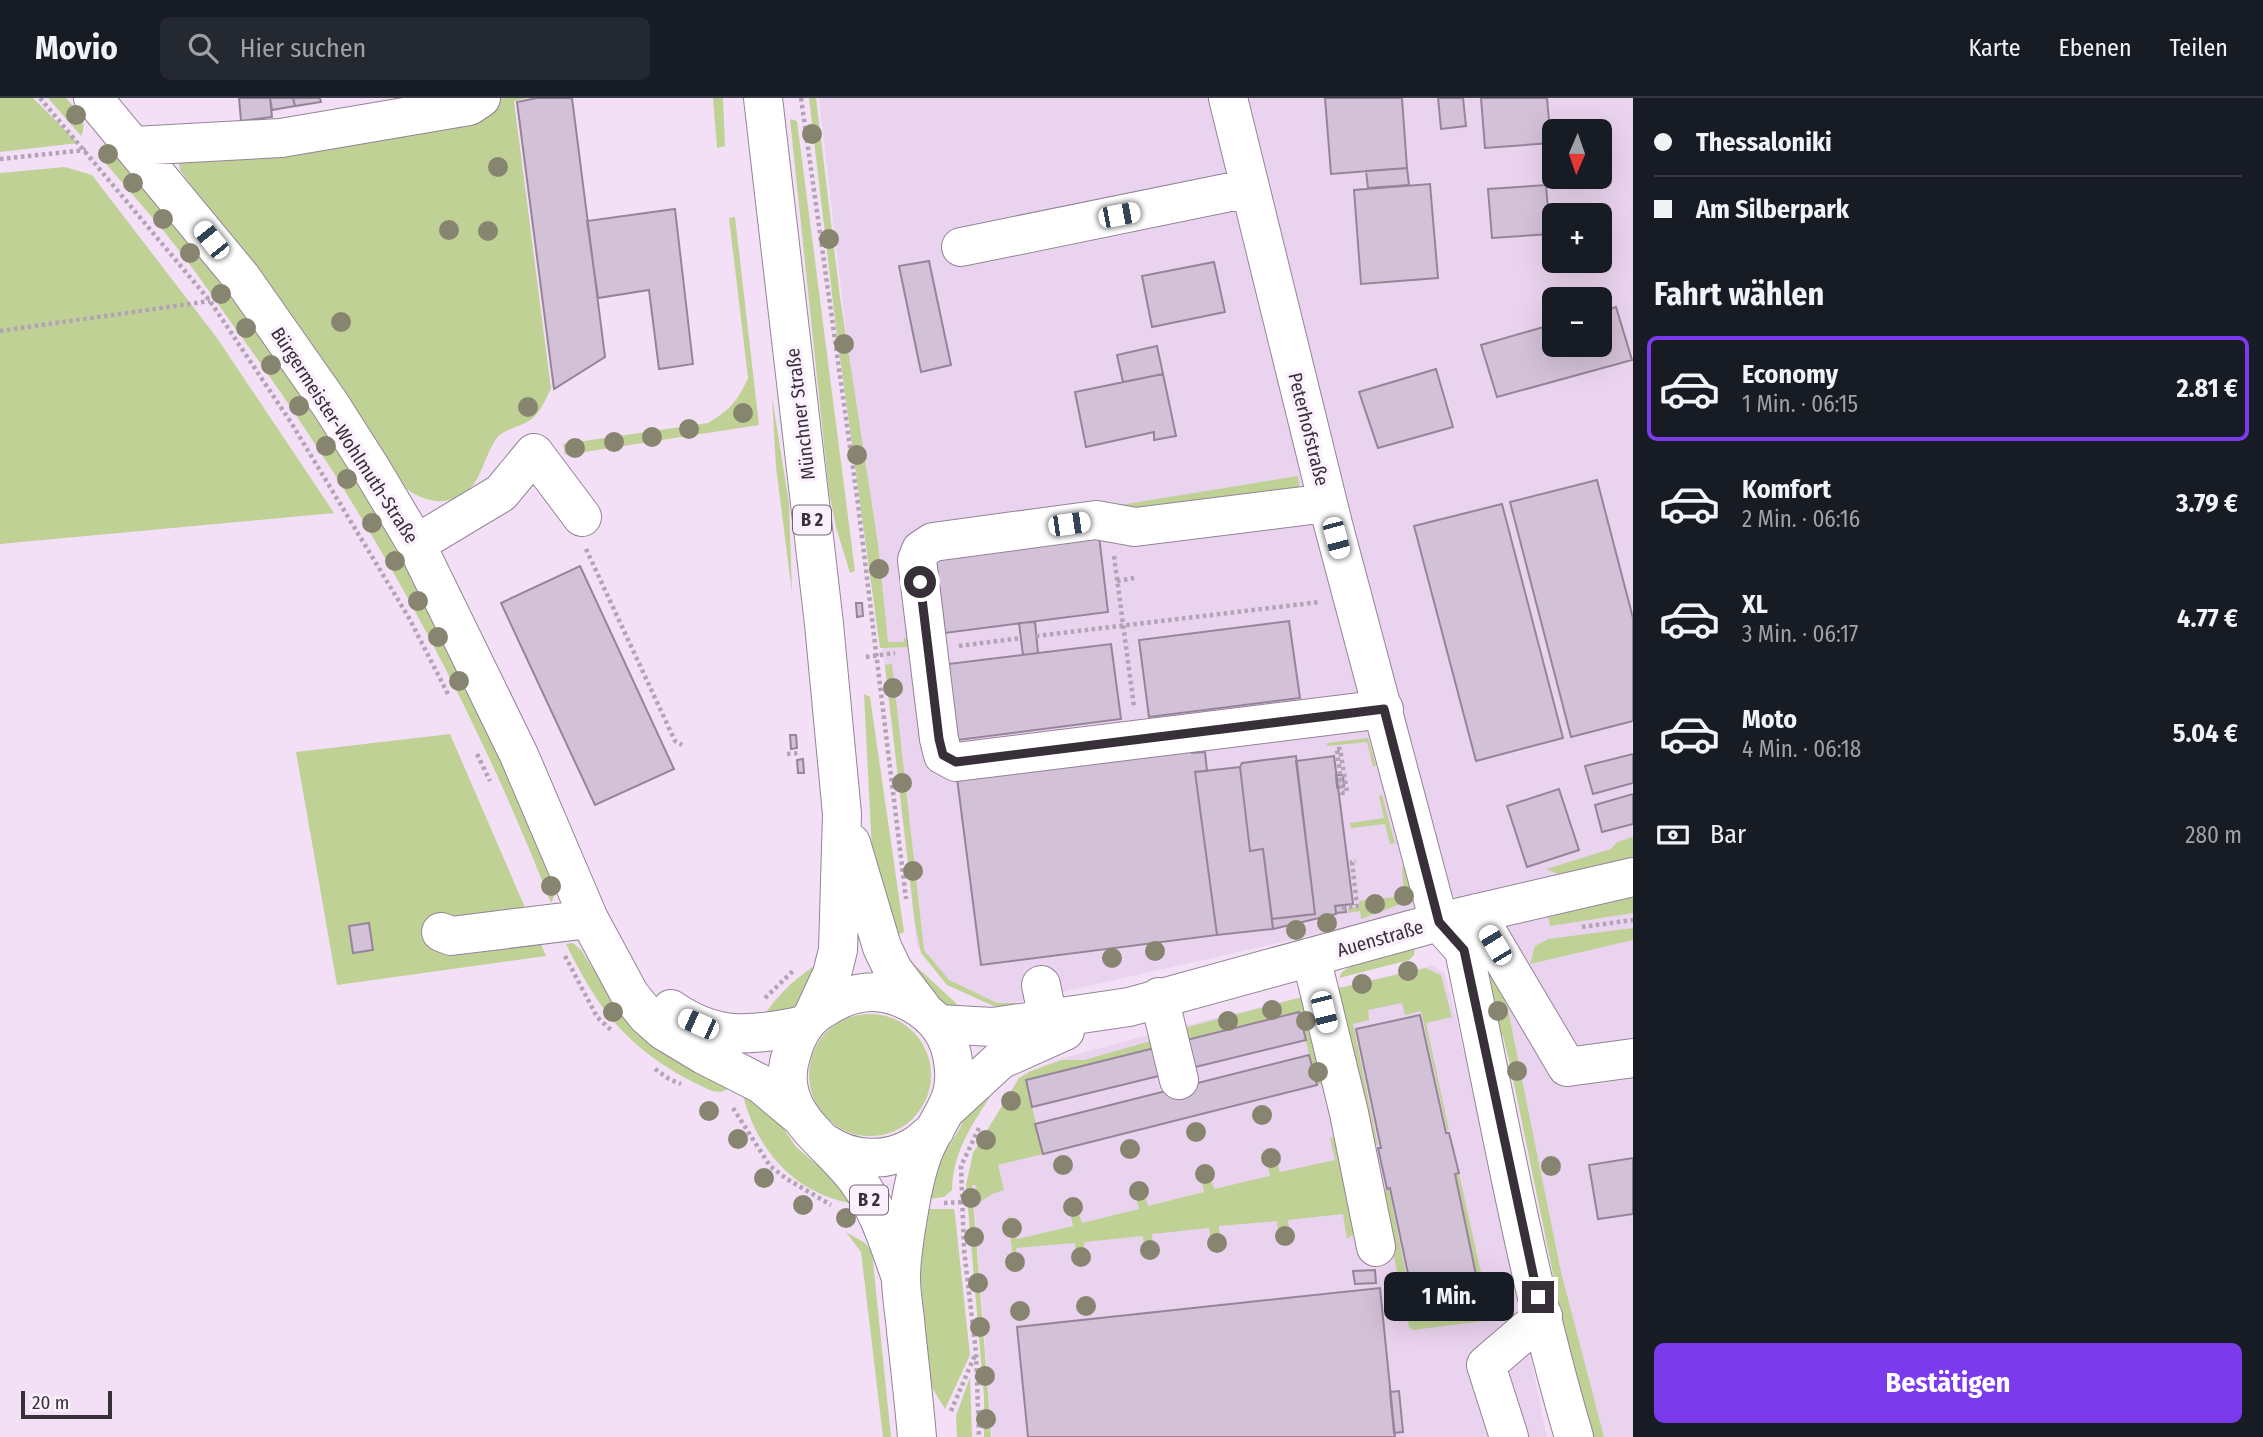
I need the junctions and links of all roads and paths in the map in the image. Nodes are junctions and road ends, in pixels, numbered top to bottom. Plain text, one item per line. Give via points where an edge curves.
1 (40, 98) edge
2 (93, 98) edge
3 (481, 98) edge
4 (763, 98) edge
5 (801, 98) edge
6 (1228, 98) edge
7 (134, 146) junction
8 (86, 150) junction
9 (0, 159) edge
10 (1250, 188) junction
11 (961, 247) dead end
12 (210, 301) junction
13 (0, 331) edge
14 (1327, 503) junction
15 (582, 517) joint
16 (1109, 522) junction
17 (416, 544) junction
18 (1134, 578) dead end
19 (1117, 581) junction
20 (1352, 598) junction
21 (1123, 626) junction
22 (1036, 636) dead end
23 (1021, 638) dead end
24 (929, 650) junction
25 (877, 656) junction
26 (866, 657) dead end
27 (452, 703) dead end
28 (1384, 709) junction
29 (1138, 739) junction
30 (682, 745) dead end
31 (1337, 749) joint
32 (475, 751) dead end
33 (799, 753) dead end
34 (787, 754) dead end
35 (491, 785) dead end
36 (842, 814) junction
37 (1356, 861) dead end
38 (1633, 877) edge
39 (906, 904) dead end
40 (1342, 909) dead end
41 (1476, 913) junction
42 (589, 919) junction
43 (1439, 922) junction
44 (441, 932) dead end
45 (1311, 957) junction
46 (611, 959) junction
47 (1144, 1002) junction
48 (930, 1016) junction
49 (809, 1020) junction
50 (1633, 1058) edge
51 (1179, 1080) dead end
52 (942, 1118) junction
53 (806, 1126) junction
54 (961, 1202) dead end
55 (1376, 1247) dead end
56 (901, 1278) junction
57 (1542, 1316) junction
58 (976, 1353) junction
59 (934, 1429) edge
60 (979, 1437) edge
61 (1509, 1437) edge
62 (1574, 1437) edge

1 - 8 path
2 - 7 street, Bürgermeister-Wohlmuth-Straße
3 - 7 street via 469,106 281,138
4 - 36 street, Münchner Straße / B 2
5 - 25 path
6 - 10 street, Peterhofstraße
7 - 17 street, Bürgermeister-Wohlmuth-Straße via 241,277 330,404
8 - 9 path
8 - 12 path
10 - 11 street
10 - 14 street, Peterhofstraße
12 - 13 path
12 - 27 path via 354,526 409,618
14 - 16 street via 1135,527
14 - 20 street, Peterhofstraße
15 - 17 street via 534,453 501,493
15 - 30 path via 587,551 675,741
16 - 19 path
16 - 24 street via 933,542 921,550 917,560
17 - 42 street, Bürgermeister-Wohlmuth-Straße via 519,755
18 - 19 path
19 - 21 path
20 - 21 path
20 - 28 street, Peterhofstraße
21 - 22 path
21 - 29 path
23 - 24 path
24 - 29 street via 939,739 943,755 956,762
25 - 26 path
25 - 39 path
28 - 29 street
28 - 43 street, Peterhofstraße
31 - 31 path via 1347,792 1342,793
32 - 35 path
33 - 34 path
36 - 48 street, Münchner Straße / B 2 via 893,970
36 - 49 street, Münchner Straße / B 2 via 838,950 832,975
37 - 40 path via 1352,862 1357,906
38 - 41 street, Auenstraße
41 - 43 street, Auenstraße
41 - 50 street via 1567,1067
42 - 44 street via 451,936
42 - 46 street, Bürgermeister-Wohlmuth-Straße
43 - 45 street, Auenstraße
43 - 57 street via 1464,950
45 - 47 street, Auenstraße
45 - 55 street
46 - 49 street, Bürgermeister-Wohlmuth-Straße via 656,999 713,1031 745,1035
46 - 53 street, Bürgermeister-Wohlmuth-Straße via 630,995 655,1024 761,1084
47 - 48 street, Auenstraße via 1045,1002 993,1027
47 - 51 street
47 - 52 street, Auenstraße via 1000,1060
48 - 49 street via 887,993 863,992 836,999
48 - 52 street, B 2 via 952,1054 955,1081
49 - 53 street, B 2 via 797,1037 788,1075 789,1090
52 - 53 street, B 2 via 914,1147 888,1157 862,1158 836,1151
52 - 56 street, B 2 via 915,1177
53 - 56 street, B 2 via 841,1160 869,1199
54 - 58 path
56 - 59 street, B 2
57 - 61 street via 1486,1365
57 - 62 street
58 - 59 path via 950,1413
58 - 60 path

